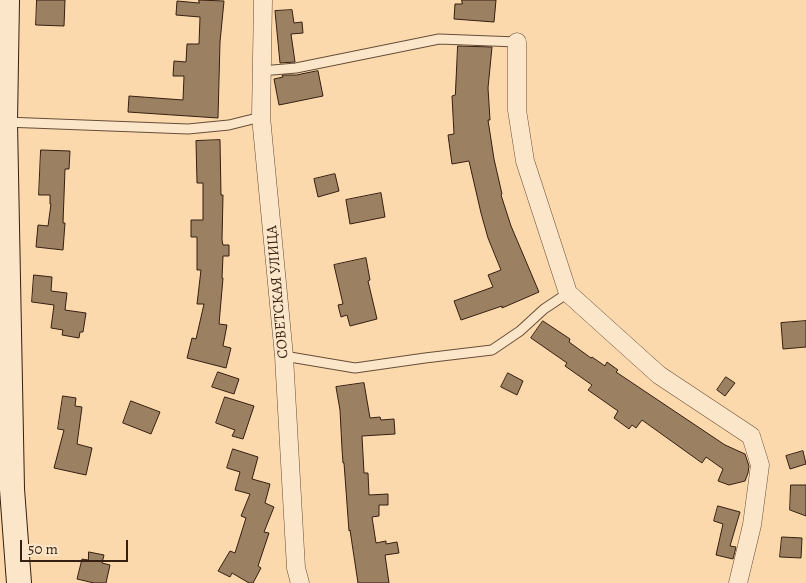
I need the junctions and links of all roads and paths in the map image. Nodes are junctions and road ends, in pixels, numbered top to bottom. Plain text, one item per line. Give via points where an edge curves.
1 (7, 0) edge
2 (263, 0) edge
3 (517, 42) joint
4 (261, 72) junction
5 (261, 117) junction
6 (5, 122) junction
7 (568, 293) junction
8 (284, 356) junction
9 (6, 489) edge
10 (19, 583) edge
11 (300, 583) edge
12 (738, 583) edge

1 - 6 street
2 - 4 street, СОВЕТСКАЯ УЛИЦА
3 - 4 lane via 439,39
3 - 7 street via 517,110 525,161
4 - 5 street, СОВЕТСКАЯ УЛИЦА
5 - 6 lane via 229,125 188,129
5 - 8 street, СОВЕТСКАЯ УЛИЦА
6 - 9 street
7 - 8 lane via 492,350 355,368
7 - 12 street via 659,375 751,436 760,465 752,525
8 - 11 street, СОВЕТСКАЯ УЛИЦА via 296,568
9 - 10 street

